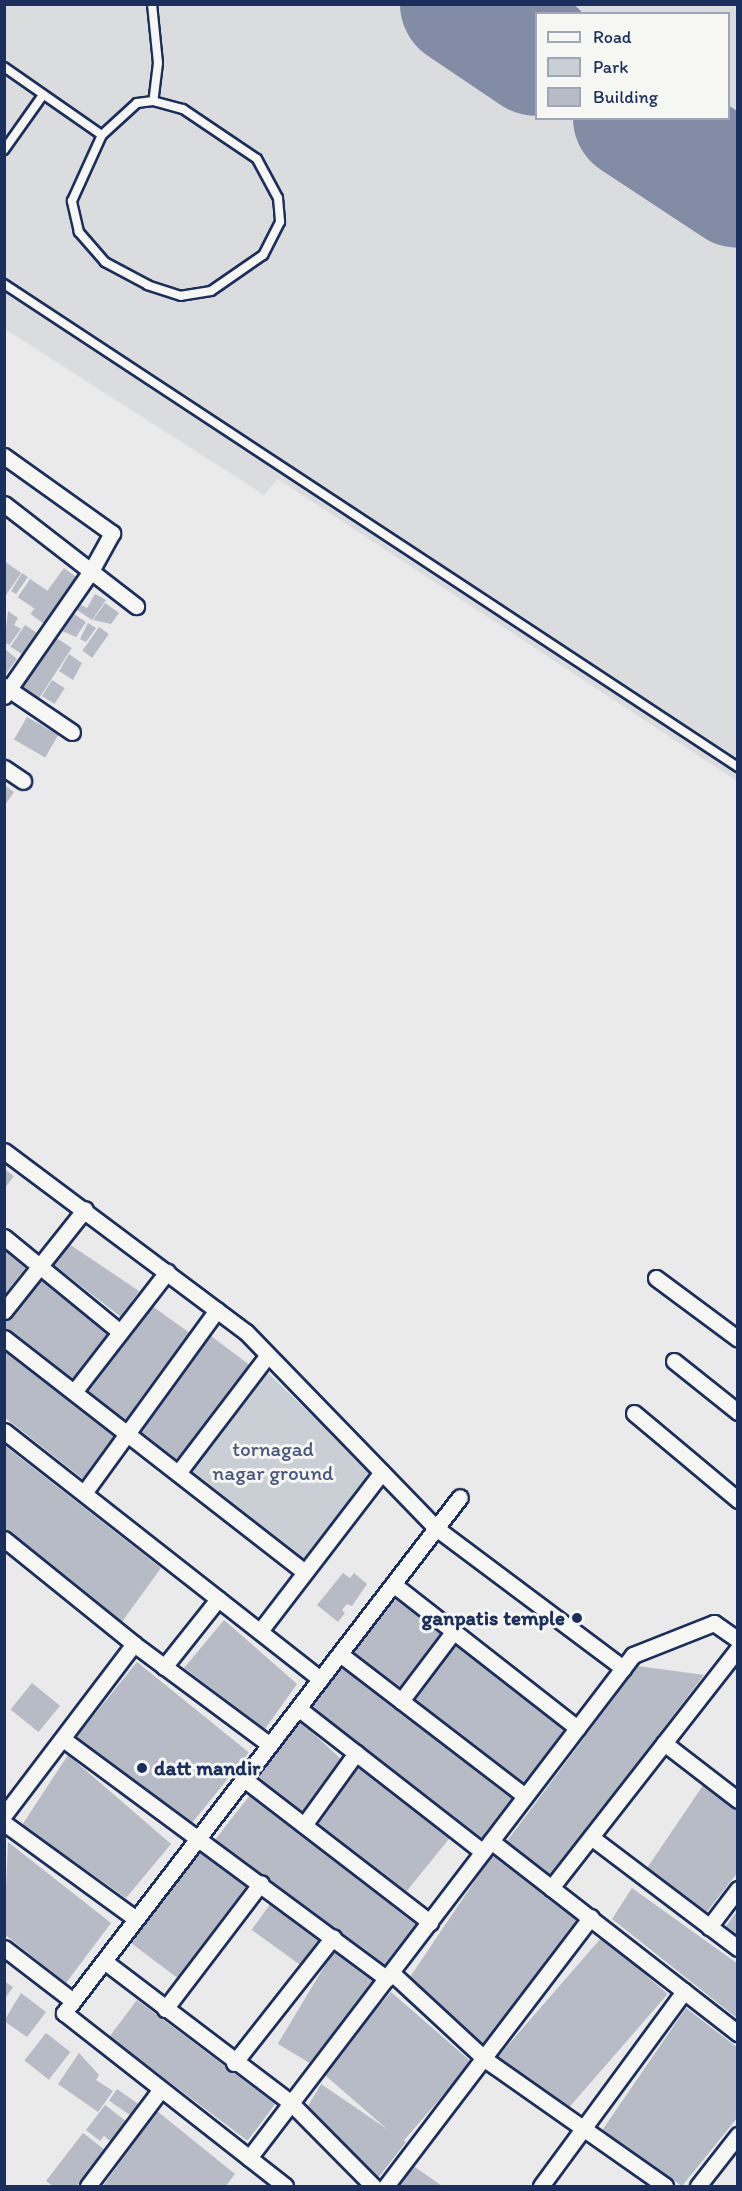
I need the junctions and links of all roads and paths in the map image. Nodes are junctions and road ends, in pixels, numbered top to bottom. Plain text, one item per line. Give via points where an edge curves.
1 (152, 4) edge
2 (4, 67) edge
3 (43, 95) junction
4 (153, 101) junction
5 (102, 135) junction
6 (4, 150) edge
7 (4, 284) edge
8 (4, 456) edge
9 (4, 504) edge
10 (91, 571) junction
11 (136, 606) dead end
12 (6, 690) edge
13 (72, 732) dead end
14 (738, 767) edge
15 (4, 768) edge
16 (23, 781) dead end
17 (4, 1151) edge
18 (85, 1209) junction
19 (4, 1238) edge
20 (40, 1266) junction
21 (167, 1272) junction
22 (656, 1278) dead end
23 (218, 1310) junction
24 (4, 1311) edge
25 (120, 1332) junction
26 (4, 1338) edge
27 (738, 1339) edge
28 (268, 1355) junction
29 (674, 1361) dead end
30 (74, 1392) junction
31 (738, 1412) edge
32 (634, 1413) dead end
33 (4, 1431) edge
34 (127, 1433) junction
35 (382, 1472) junction
36 (178, 1473) junction
37 (84, 1493) junction
38 (460, 1497) dead end
39 (738, 1500) edge
40 (436, 1528) junction
41 (4, 1539) edge
42 (305, 1572) junction
43 (393, 1584) junction
44 (218, 1599) junction
45 (260, 1631) junction
46 (454, 1631) junction
47 (738, 1640) edge
48 (134, 1644) junction
49 (738, 1649) edge
50 (340, 1654) junction
51 (164, 1667) junction
52 (622, 1668) junction
53 (320, 1679) junction
54 (401, 1701) junction
55 (298, 1708) junction
56 (577, 1728) junction
57 (63, 1739) junction
58 (664, 1743) junction
59 (270, 1745) junction
60 (356, 1753) junction
61 (244, 1779) junction
62 (525, 1796) junction
63 (738, 1800) edge
64 (4, 1815) edge
65 (4, 1822) edge
66 (303, 1825) junction
67 (591, 1837) junction
68 (197, 1840) junction
69 (487, 1847) junction
70 (261, 1883) junction
71 (551, 1888) junction
72 (738, 1889) edge
73 (591, 1917) junction
74 (136, 1919) junction
75 (430, 1922) junction
76 (709, 1927) junction
77 (333, 1938) junction
78 (4, 1948) edge
79 (738, 1948) edge
80 (104, 1961) junction
81 (390, 1976) junction
82 (684, 1991) junction
83 (73, 2001) junction
84 (165, 2009) junction
85 (738, 2033) edge
86 (486, 2060) junction
87 (234, 2063) junction
88 (161, 2089) junction
89 (291, 2103) junction
90 (582, 2132) junction
91 (738, 2135) edge
92 (249, 2158) junction
93 (88, 2187) edge
94 (285, 2187) edge
95 (373, 2187) edge
96 (386, 2187) edge
97 (541, 2187) edge
98 (665, 2187) edge
99 (698, 2187) edge

1 - 4 lane via 158,63
2 - 3 lane
3 - 5 lane
3 - 6 lane
4 - 5 lane via 137,103
4 - 5 lane via 183,109 257,159 278,198 280,222 263,255 238,277 211,291 181,296 105,262 79,232 72,201
7 - 14 lane
8 - 10 street via 110,527 111,538
9 - 10 street
10 - 11 street
10 - 12 street
12 - 13 street
15 - 16 street
17 - 18 street
18 - 20 street
18 - 21 street
19 - 20 street
20 - 24 street
20 - 25 street
21 - 23 street
21 - 25 street
22 - 27 street
23 - 28 street
23 - 34 street
25 - 30 street
26 - 30 street
28 - 35 street
28 - 36 street
29 - 31 street
30 - 34 street
32 - 39 street
33 - 37 street
34 - 36 street
34 - 37 street
35 - 40 street
35 - 42 street
36 - 42 street
37 - 44 street
38 - 40 street
40 - 43 street
40 - 52 street
41 - 48 street
42 - 45 street
43 - 46 street
43 - 50 street
44 - 45 street
44 - 51 street
45 - 53 street
46 - 54 street
46 - 56 street
47 - 52 street via 714,1623 633,1655
48 - 51 street
48 - 57 street
49 - 58 street
50 - 53 street
50 - 54 street
51 - 59 street
52 - 56 street
53 - 55 street
54 - 62 street
55 - 59 street
55 - 60 street
56 - 62 street
57 - 64 street
57 - 68 street
58 - 63 street
58 - 67 street
59 - 61 street
60 - 66 street
60 - 69 street
61 - 66 street
61 - 68 street
62 - 69 street
65 - 74 street
66 - 75 street
67 - 71 street
67 - 76 street
68 - 70 street
68 - 74 street
69 - 71 street
69 - 75 street
70 - 77 street
70 - 84 street
71 - 73 street
72 - 76 street
73 - 82 street
73 - 86 street
74 - 80 street
75 - 81 street
76 - 79 street
77 - 81 street
77 - 87 street
78 - 83 street
80 - 83 street
80 - 84 street
81 - 86 street
81 - 89 street
82 - 85 street
82 - 90 street
83 - 88 street via 64,2013
84 - 87 street
86 - 90 street
86 - 96 street
87 - 89 street
88 - 92 street
88 - 93 street
89 - 92 street
89 - 95 street
90 - 97 street
90 - 98 street
91 - 99 street
92 - 94 street

